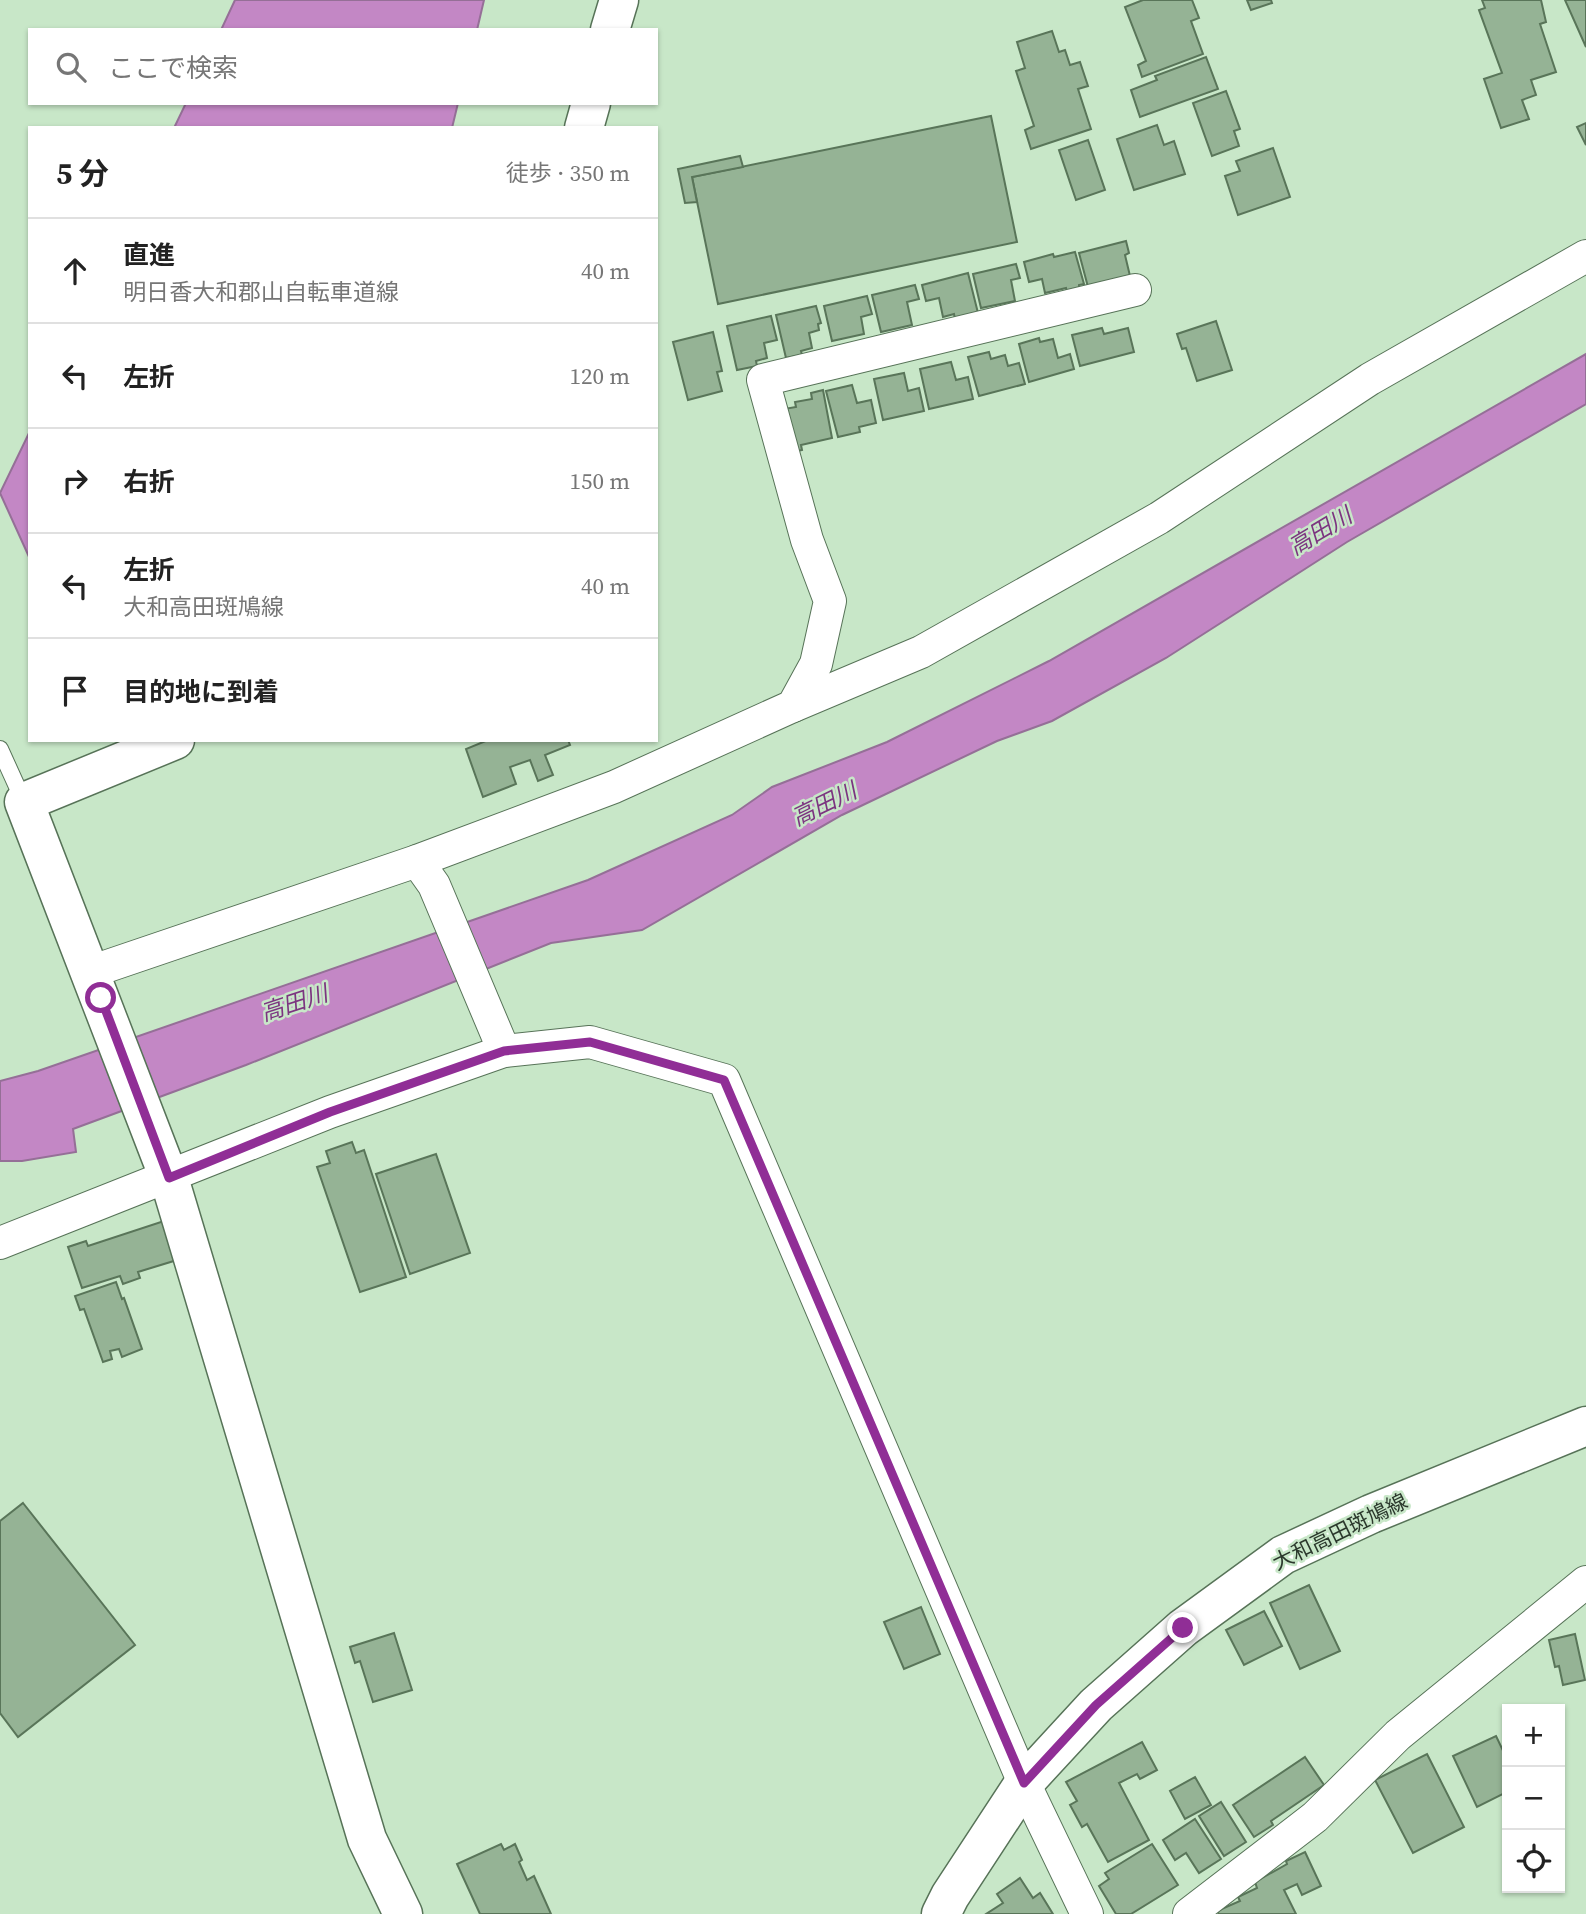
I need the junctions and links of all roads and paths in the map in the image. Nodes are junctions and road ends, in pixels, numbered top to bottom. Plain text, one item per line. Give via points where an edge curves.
1 (619, 0) edge
2 (612, 28) edge
3 (590, 105) edge
4 (585, 126) edge
5 (1586, 256) edge
6 (1135, 290) dead end
7 (793, 706) junction
8 (169, 742) edge
9 (0, 749) edge
10 (12, 805) edge
11 (426, 873) junction
12 (95, 985) junction
13 (498, 1037) junction
14 (164, 1167) junction
15 (0, 1243) edge
16 (1586, 1426) edge
17 (1586, 1582) edge
18 (1024, 1783) junction
19 (403, 1914) edge
20 (941, 1914) edge
21 (1087, 1914) edge
22 (1189, 1914) edge

1 - 2 street
3 - 4 street
5 - 7 street via 1370,379 1159,518 921,652
6 - 7 street via 763,380 807,540 830,601 816,664
7 - 11 street
8 - 10 street
9 - 10 lane
10 - 12 street
11 - 12 street
11 - 13 street
12 - 14 street
13 - 14 street via 330,1112
13 - 18 street via 590,1042 724,1080
14 - 15 street
14 - 19 street via 367,1839
16 - 18 street, 大和高田斑鳩線 via 1283,1555 1183,1628 1096,1705
17 - 22 street via 1398,1735 1315,1817
18 - 20 street, 大和高田斑鳩線
18 - 21 street

